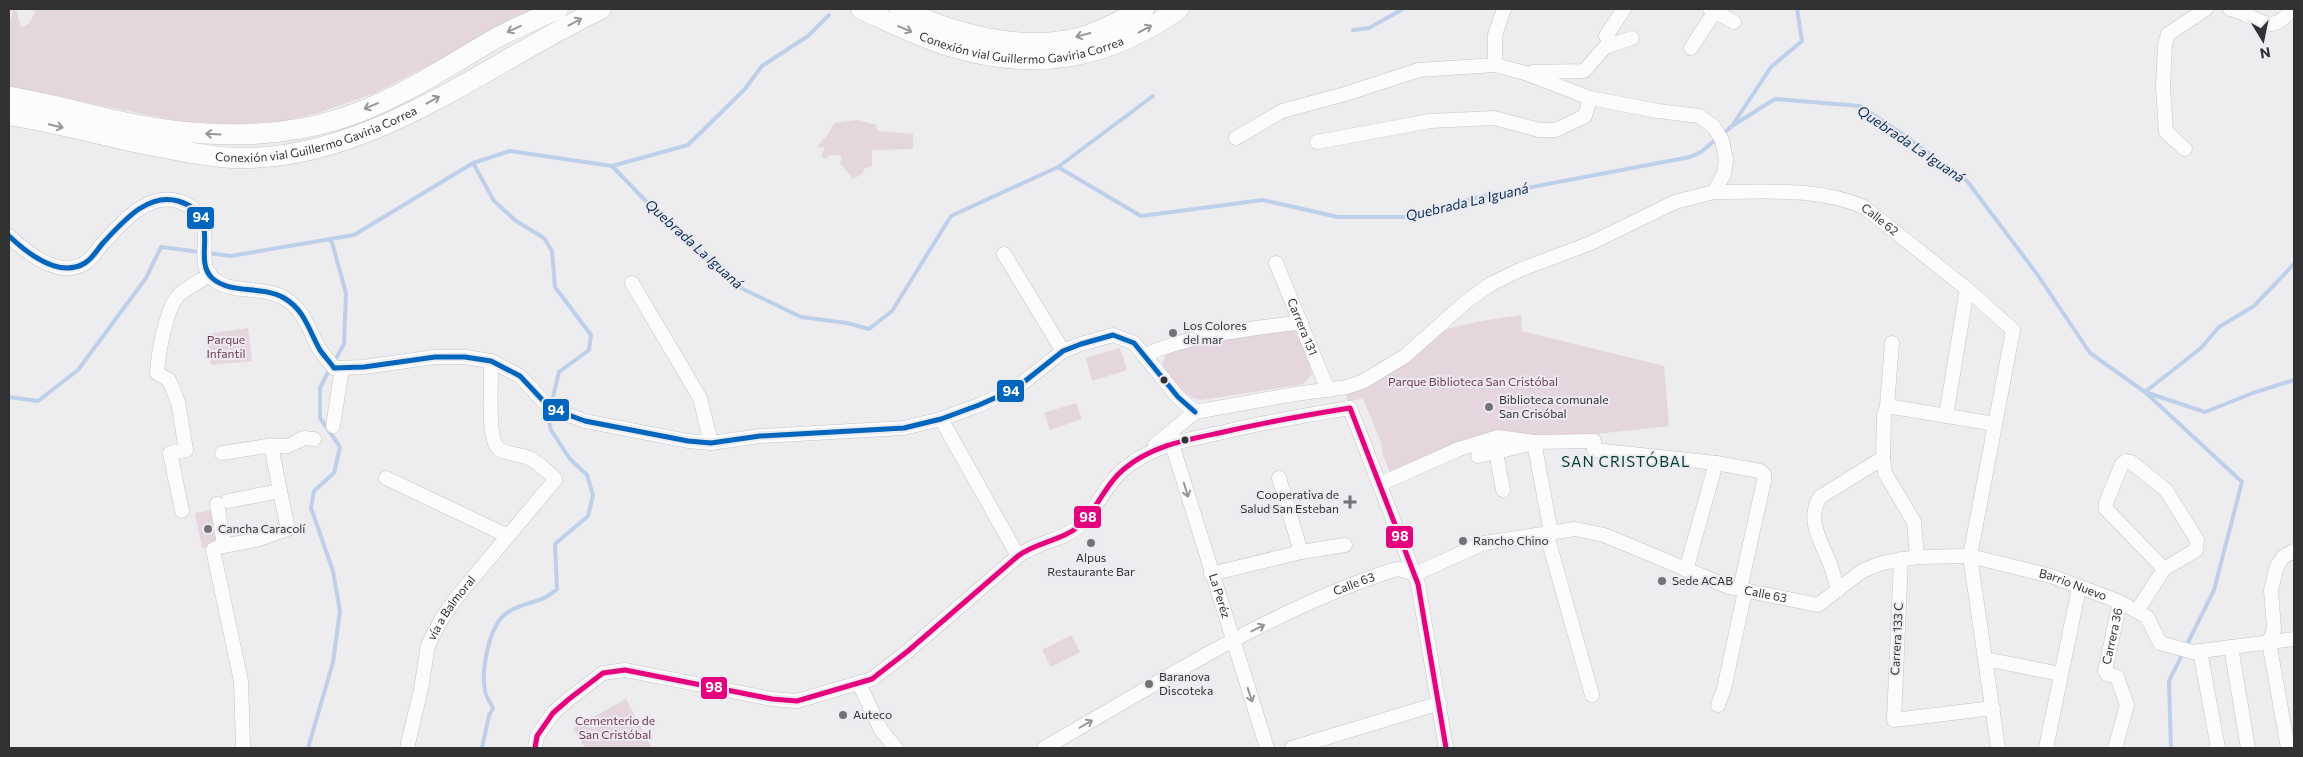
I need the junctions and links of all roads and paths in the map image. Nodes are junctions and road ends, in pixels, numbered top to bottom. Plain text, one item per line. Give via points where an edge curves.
1 (558, 9) edge
2 (601, 9) edge
3 (861, 9) edge
4 (900, 9) edge
5 (1144, 9) edge
6 (1179, 9) edge
7 (1504, 9) edge
8 (1624, 9) edge
9 (2206, 9) edge
10 (2230, 9) edge
11 (2292, 9) edge
12 (1712, 10) edge
13 (1734, 22) dead end
14 (1606, 36) dead end
15 (1632, 38) dead end
16 (1691, 48) dead end
17 (1495, 65) junction
18 (1525, 72) junction
19 (9, 97) edge
20 (1590, 98) junction
21 (9, 116) edge
22 (1236, 138) dead end
23 (1317, 142) dead end
24 (2185, 149) dead end
25 (1714, 192) junction
26 (9, 236) edge
27 (1004, 254) dead end
28 (1276, 263) dead end
29 (210, 274) junction
30 (632, 283) dead end
31 (1967, 290) junction
32 (1301, 322) junction
33 (1892, 343) dead end
34 (1063, 351) junction
35 (1145, 355) junction
36 (491, 361) junction
37 (342, 368) junction
38 (1328, 390) junction
39 (1253, 401) junction
40 (1886, 406) junction
41 (1195, 412) junction
42 (1946, 416) junction
43 (941, 420) junction
44 (1257, 424) junction
45 (1995, 424) junction
46 (334, 426) dead end
47 (314, 439) dead end
48 (1534, 442) junction
49 (711, 443) junction
50 (1172, 444) junction
51 (271, 445) junction
52 (1496, 452) junction
53 (222, 453) dead end
54 (1478, 456) dead end
55 (1139, 458) junction
56 (1883, 458) junction
57 (1716, 463) junction
58 (386, 478) dead end
59 (1279, 478) dead end
60 (1380, 484) junction
61 (1503, 490) dead end
62 (280, 491) junction
63 (182, 511) dead end
64 (1551, 533) junction
65 (508, 536) junction
66 (1345, 545) dead end
67 (223, 546) junction
68 (2294, 550) edge
69 (1301, 552) junction
70 (1018, 556) junction
71 (1970, 556) junction
72 (1917, 557) junction
73 (1901, 559) junction
74 (2164, 569) junction
75 (1686, 570) junction
76 (1211, 574) junction
77 (1415, 574) junction
78 (2079, 588) junction
79 (1743, 590) junction
80 (1838, 590) junction
81 (2120, 602) junction
82 (1818, 605) joint
83 (2137, 611) junction
84 (2293, 636) edge
85 (1232, 641) junction
86 (2269, 642) junction
87 (2231, 647) junction
88 (2197, 652) junction
89 (1985, 659) junction
90 (2061, 674) junction
91 (859, 684) junction
92 (1592, 695) dead end
93 (1440, 703) junction
94 (1718, 705) dead end
95 (1993, 708) junction
96 (243, 748) edge
97 (407, 748) edge
98 (535, 748) edge
99 (896, 748) edge
100 (1044, 748) edge
101 (1267, 748) edge
102 (1292, 748) edge
103 (1446, 748) edge
104 (1998, 748) edge
105 (2046, 748) edge
106 (2115, 748) edge
107 (2218, 748) edge
108 (2248, 748) edge
109 (2288, 748) edge

1 -> 19 highway, Conexión vial Guillermo Gaviria Correa via 503,35 375,105 337,120 269,134 230,135 146,128
21 -> 2 highway, Conexión vial Guillermo Gaviria Correa via 193,154 274,157 334,144 410,113
3 -> 6 highway, Conexión vial Guillermo Gaviria Correa via 951,47 998,58 1040,60 1102,50
5 -> 4 highway, Conexión vial Guillermo Gaviria Correa via 1084,36 1018,43 958,32
7 - 17 street via 1495,35
8 - 14 street
9 - 24 street via 2168,34 2165,44 2166,132
10 - 11 street via 2267,24 2283,21
12 - 13 street
12 - 16 street
15 - 18 street via 1605,47 1584,71
17 - 18 street
17 - 22 street via 1419,70 1282,111
18 - 20 street
20 - 23 street via 1585,116 1556,130 1538,130 1494,118 1430,121
20 - 25 street via 1698,116 1713,126 1722,140 1726,160 1724,174
25 - 31 street, Calle 62 via 1810,193 1846,199 1864,207
25 - 38 street, Calle 62 via 1675,202 1491,284 1386,369 1356,384
26 - 29 street via 25,251 40,259 73,268 87,262 147,204 164,199 178,201 193,209 205,229 204,260
27 - 34 street
28 - 32 street, Carrera 131
29 - 37 street via 224,286 267,292 286,299 302,314 334,368
29 - 63 street via 174,301 157,362 157,373 170,380 178,402 186,450 170,453
30 - 49 street via 700,398
31 - 42 street
31 - 45 street, Calle 62 via 2013,330
32 - 35 street via 1197,338
32 - 38 street, Carrera 131
33 - 40 street
34 - 35 street via 1113,335 1134,343
34 - 43 street via 1015,388
35 - 41 street via 1178,397
36 - 37 street via 435,357
36 - 49 street via 520,376 553,409 594,422 688,442
36 - 65 street, vía a Balmoral via 489,398 495,444 500,450 530,458 554,477 554,483
37 - 46 street
38 - 39 street, Calle 62
39 - 41 street, Calle 62
39 - 44 street
40 - 42 street
40 - 56 street
41 - 55 street
42 - 45 street
43 - 49 street via 904,428 760,436
43 - 70 street
44 - 50 street
44 - 60 street via 1350,408
45 - 71 street
47 - 51 street via 304,438 288,446
48 - 52 street
48 - 57 street via 1594,441 1594,450
48 - 60 street via 1498,437 1459,449
48 - 64 street
50 - 55 street
50 -> 76 street, La Peréz
51 - 53 street
51 - 62 street
52 - 54 street
52 - 61 street
55 - 70 street via 1122,470 1079,526 1067,534 1028,548
56 - 72 street via 1885,473 1914,522
56 - 80 street via 1820,497 1816,504 1813,519
57 - 75 street
57 - 79 street via 1764,474
58 - 65 street
59 - 69 street
60 - 77 street
62 - 67 street via 223,503
62 - 67 street via 288,528 256,540
64 - 75 street, Calle 63 via 1576,529 1604,535
64 - 77 street, Calle 63 via 1484,543
64 - 92 street via 1548,540
65 - 97 street, vía a Balmoral via 456,598 428,645
66 - 69 street
67 - 96 street via 213,550 240,681
68 - 86 street via 2284,556 2278,566 2271,590 2274,628
69 - 76 street
70 - 91 street via 908,651 872,679
71 - 72 street, Barrio Nuevo
71 - 78 street, Barrio Nuevo via 2052,576
71 - 89 street
72 - 73 street, Barrio Nuevo
73 - 80 street, Barrio Nuevo via 1862,571
73 - 95 street, Carrera 133 C via 1894,720
74 - 74 street via 2196,550 2197,540 2166,490 2126,461 2122,464 2106,509
74 - 83 street
75 - 79 street, Calle 63
76 - 85 street, La Peréz
85 -> 77 street, Calle 63 via 1319,597 1365,579 1399,568
77 - 93 street
78 - 81 street, Barrio Nuevo
78 - 90 street
79 - 82 street, Calle 63
79 - 94 street
80 - 82 street, Barrio Nuevo
81 - 83 street, Barrio Nuevo
81 - 106 street, Carrera 36 via 2105,670 2116,677 2127,705
83 - 88 street, Barrio Nuevo via 2147,617 2160,643
84 - 86 street, Barrio Nuevo
100 -> 85 street, Calle 63
85 -> 101 street, La Peréz
86 - 87 street, Barrio Nuevo
86 - 109 street
87 - 88 street, Barrio Nuevo
87 - 108 street
88 - 107 street
89 - 90 street
89 - 95 street
90 - 105 street
91 - 98 street via 796,701 763,698 624,670 603,673 553,713 537,736
91 - 99 street via 881,730
93 - 102 street
93 - 103 street
95 - 104 street

